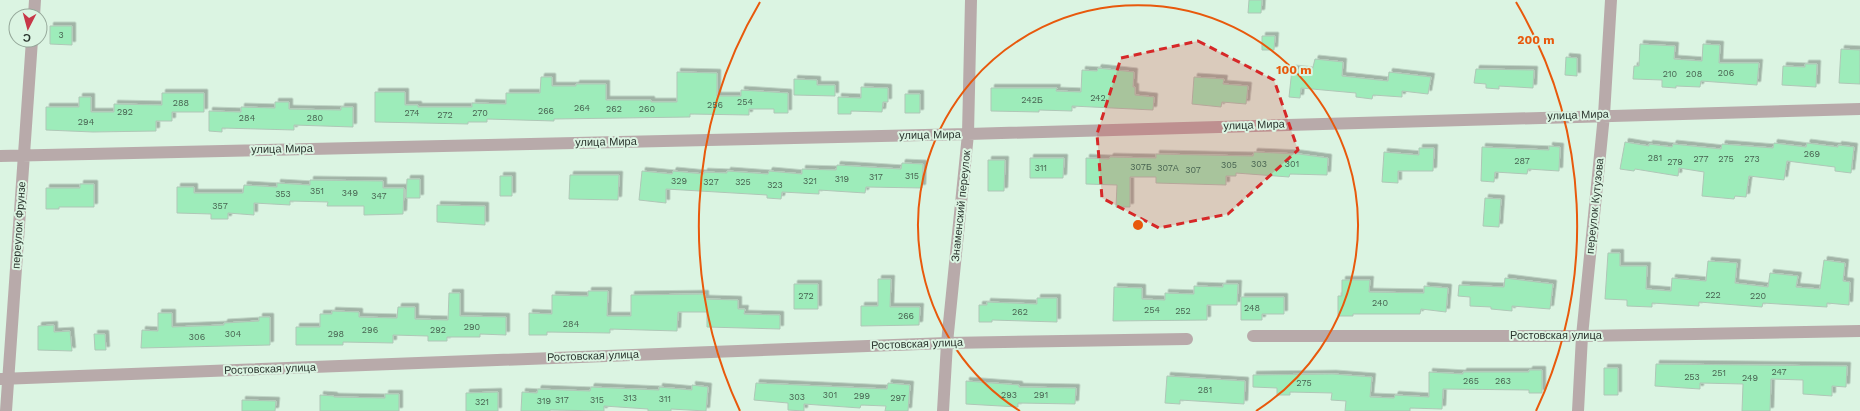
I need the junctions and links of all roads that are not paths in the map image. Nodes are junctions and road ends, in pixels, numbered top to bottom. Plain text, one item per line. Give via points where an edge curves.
1 (971, 0) edge
2 (1611, 0) edge
3 (31, 48) edge
4 (1860, 109) edge
5 (1604, 115) junction
6 (968, 134) junction
7 (24, 155) junction
8 (0, 156) edge
9 (1860, 330) edge
10 (1252, 336) dead end
11 (1582, 336) junction
12 (1187, 339) dead end
13 (947, 343) junction
14 (4, 379) edge
15 (6, 411) edge
16 (943, 411) edge
17 (1578, 411) edge

1 - 6 street, Знаменский переулок
2 - 5 street, переулок Кутузова
3 - 7 street, переулок Фрунзе
4 - 5 street, улица Мира
5 - 6 street, улица Мира
5 - 11 street, переулок Кутузова
6 - 7 street, улица Мира
6 - 13 street, Знаменский переулок
7 - 8 street, улица Мира
7 - 14 street, переулок Фрунзе
9 - 11 street, Ростовская улица
10 - 11 street, Ростовская улица
11 - 17 street, переулок Кутузова
12 - 13 street, Ростовская улица
13 - 14 street, Ростовская улица
13 - 16 street, Знаменский переулок
14 - 15 street, переулок Фрунзе

